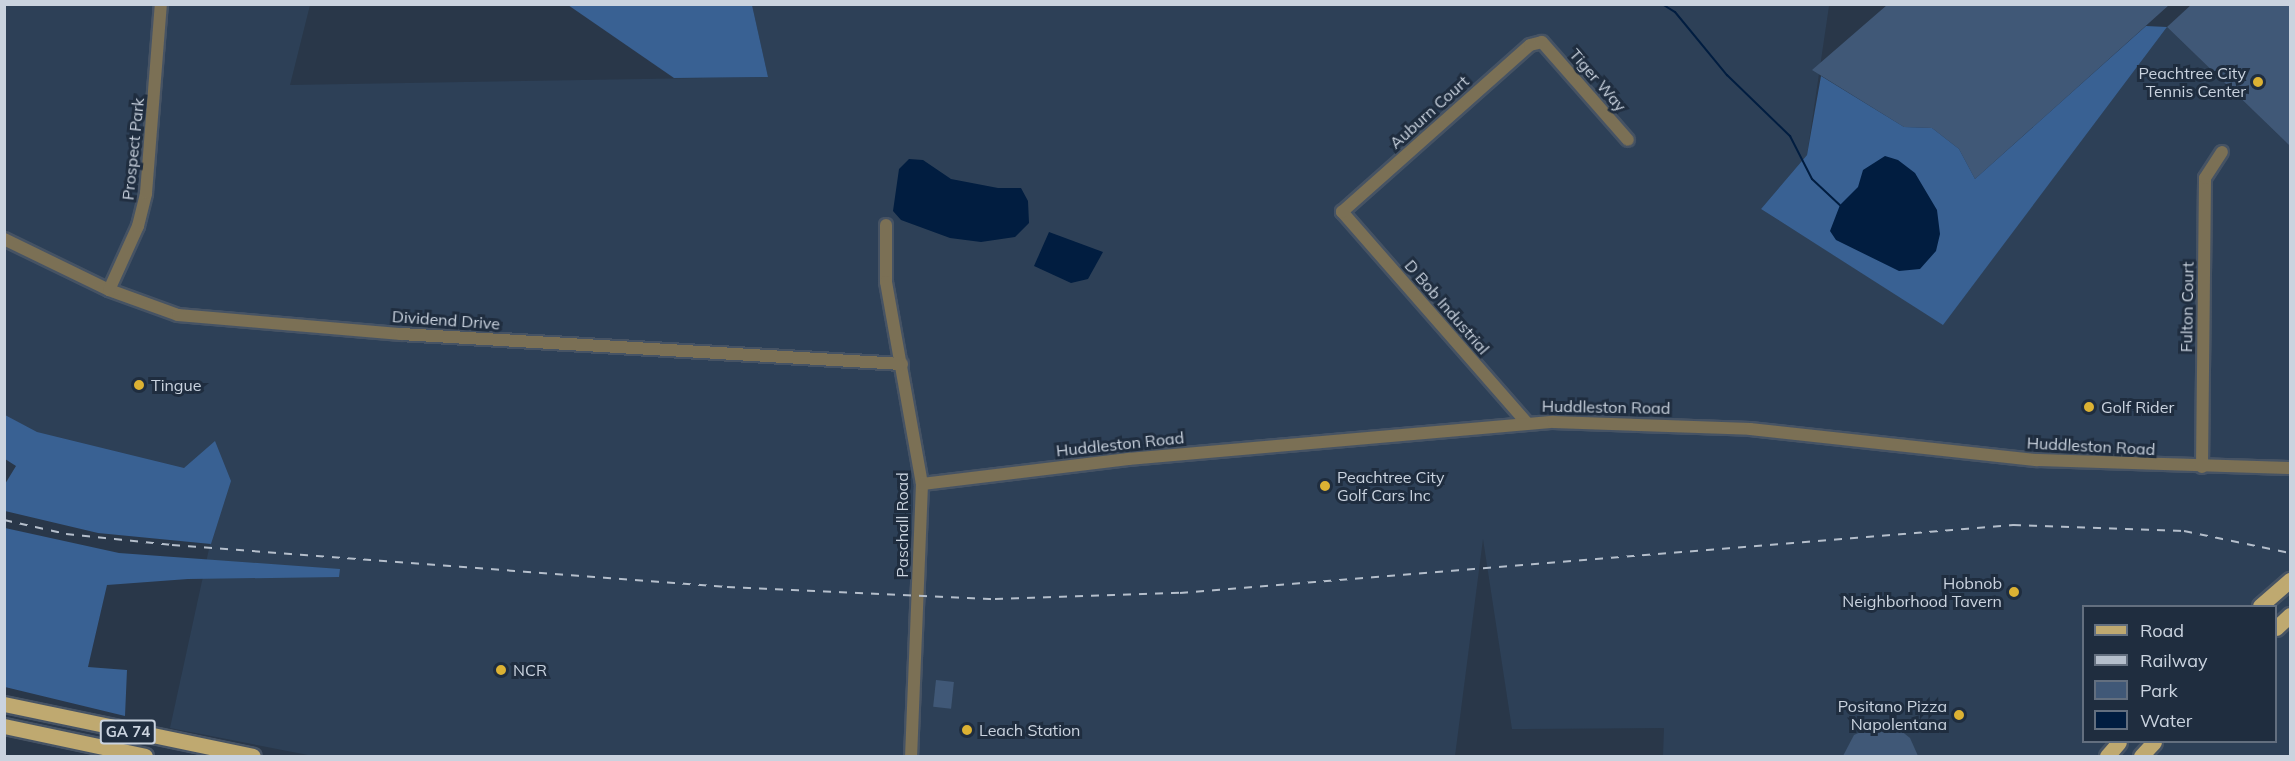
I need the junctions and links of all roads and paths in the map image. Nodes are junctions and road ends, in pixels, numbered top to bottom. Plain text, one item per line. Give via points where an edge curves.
1 (161, 4) edge
2 (1542, 42) joint
3 (1628, 140) dead end
4 (2222, 152) dead end
5 (1342, 212) joint
6 (886, 225) dead end
7 (4, 240) edge
8 (109, 290) junction
9 (902, 364) junction
10 (1527, 423) junction
11 (2202, 467) junction
12 (2290, 468) edge
13 (922, 484) junction
14 (2288, 582) edge
15 (2261, 605) edge
16 (2290, 615) edge
17 (2277, 627) edge
18 (4, 704) edge
19 (4, 726) edge
20 (2117, 743) edge
21 (2152, 743) edge
22 (145, 756) edge
23 (253, 756) edge
24 (912, 756) edge
25 (2107, 756) edge
26 (2141, 756) edge

1 - 8 street, Prospect Park via 146,193 138,226
2 - 3 street, Tiger Way
2 - 5 street, Auburn Court via 1530,45
4 - 11 street, Fulton Court via 2205,180
5 - 10 street, D Bob Industrial
6 - 9 street, Paschall Road via 886,282
7 - 8 street, Dividend Drive
8 - 9 street, Dividend Drive via 159,310 222,320
9 - 13 street, Paschall Road
10 - 11 street, Huddleston Road via 1712,427 2037,460
10 - 13 street, Huddleston Road via 1128,459
11 - 12 street, Huddleston Road
13 - 24 street, Paschall Road
14 - 15 main road
16 - 17 main road
18 - 23 main road, GA 74
19 - 22 main road, GA 74
20 - 25 main road
21 - 26 main road

